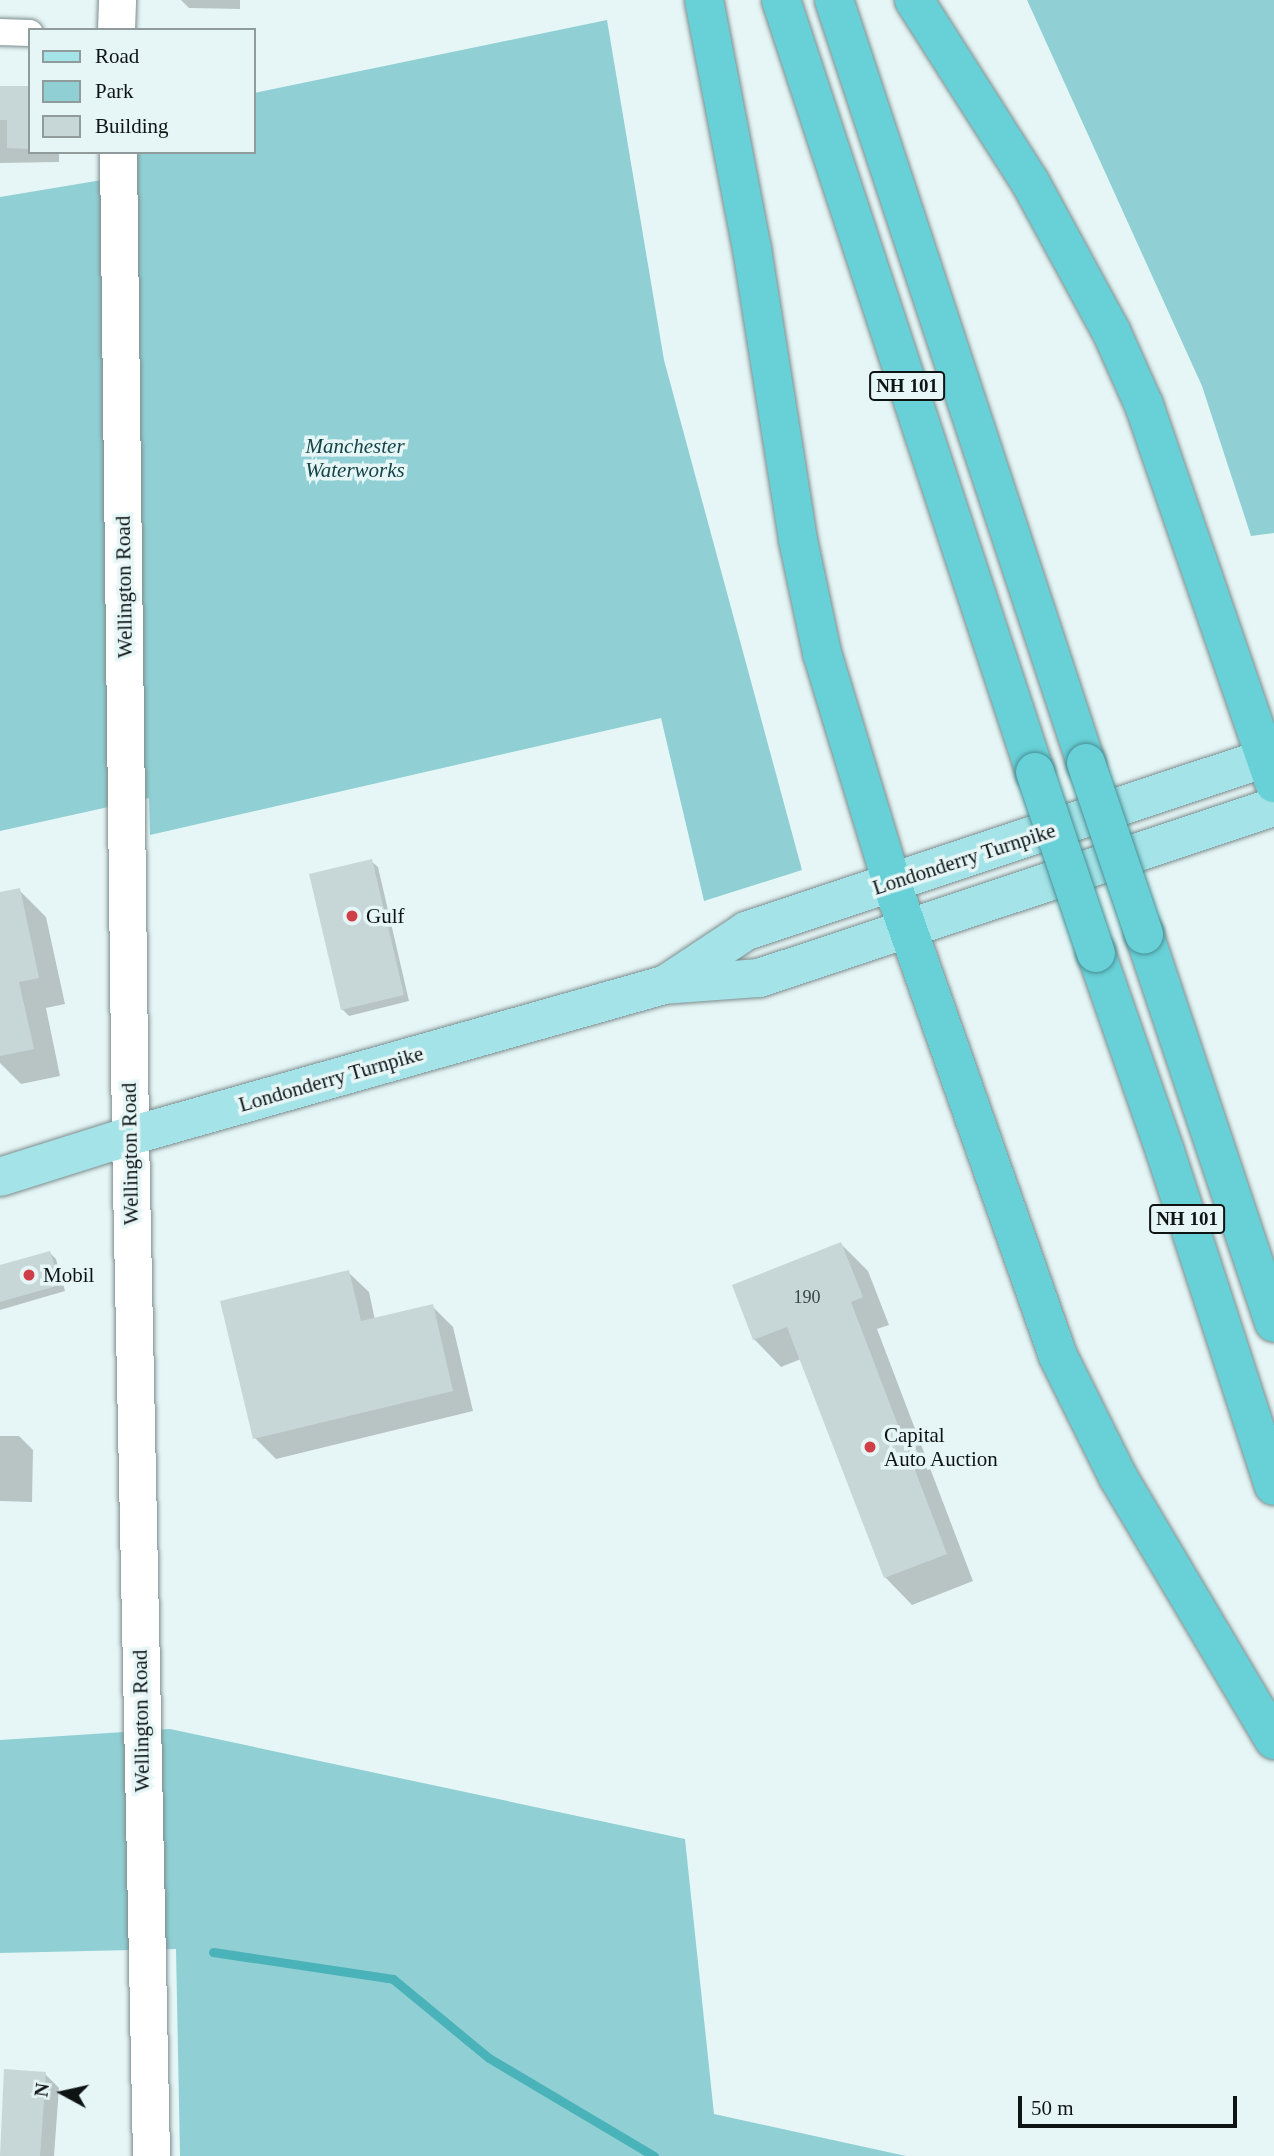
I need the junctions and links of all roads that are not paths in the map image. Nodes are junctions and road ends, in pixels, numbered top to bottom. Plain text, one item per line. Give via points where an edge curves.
1 (117, 0) edge
2 (704, 0) edge
3 (781, 0) edge
4 (834, 0) edge
5 (914, 0) edge
6 (116, 28) edge
7 (0, 32) edge
8 (28, 33) edge
9 (118, 154) edge
10 (1271, 765) edge
11 (1274, 807) edge
12 (892, 884) junction
13 (910, 928) junction
14 (664, 985) junction
15 (130, 1136) junction
16 (0, 1177) edge
17 (1274, 1323) edge
18 (1274, 1486) edge
19 (1274, 1740) edge
20 (151, 2156) edge

1 - 6 street
2 - 12 highway via 752,248 798,540 822,653
3 - 18 highway, NH 101, bridge
4 - 17 highway, NH 101, bridge
5 - 10 highway via 1030,182 1111,331 1144,405
7 - 8 street
9 - 15 street, Wellington Road
10 - 12 main road, Londonderry Turnpike
11 - 13 main road, Londonderry Turnpike
12 - 13 highway
12 - 14 main road, Londonderry Turnpike via 746,931
13 - 14 main road, Londonderry Turnpike via 759,978
13 - 19 highway via 1058,1356 1118,1477
14 - 15 main road, Londonderry Turnpike
15 - 16 main road, Londonderry Turnpike
15 - 20 street, Wellington Road

